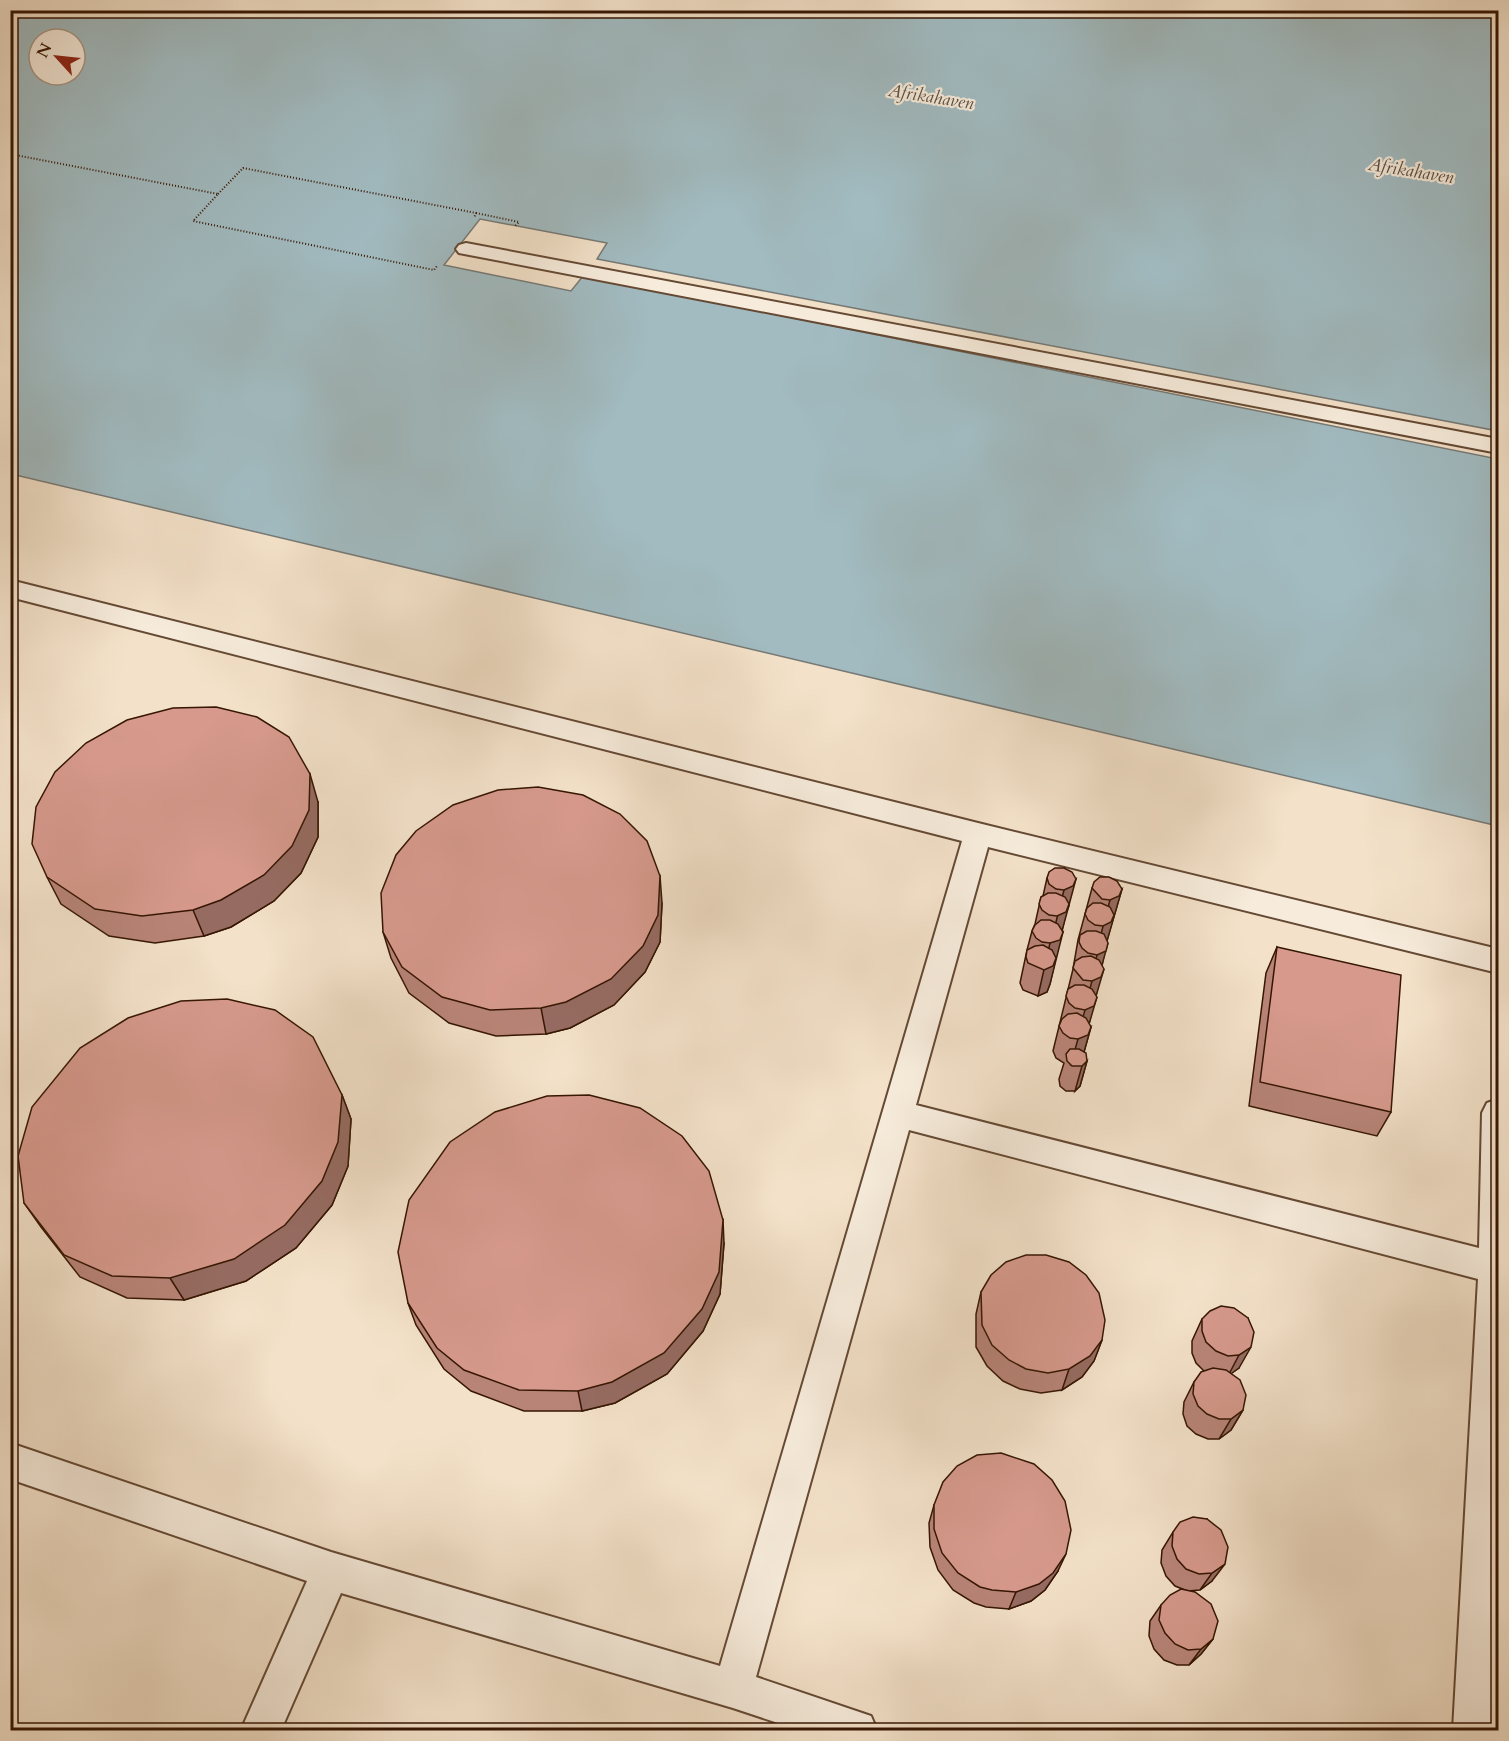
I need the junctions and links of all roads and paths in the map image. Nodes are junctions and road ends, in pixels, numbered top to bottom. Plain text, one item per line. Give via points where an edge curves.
1 (10, 154) edge
2 (218, 194) junction
3 (476, 213) junction
4 (472, 222) dead end
5 (511, 231) dead end
6 (466, 249) dead end
7 (439, 263) dead end
8 (1498, 446) edge
9 (10, 588) edge
10 (978, 834) junction
11 (1498, 961) edge
12 (1498, 1113) edge
13 (899, 1114) junction
14 (1495, 1269) junction
15 (10, 1461) edge
16 (331, 1571) junction
17 (733, 1689) junction
18 (261, 1731) edge
19 (857, 1731) edge
20 (1473, 1731) edge

1 - 2 path
2 - 3 path via 243,168
2 - 7 path via 193,221 434,270
3 - 4 path
3 - 5 path via 519,222
6 - 8 lane
9 - 10 lane
10 - 11 lane
10 - 13 lane
12 - 14 lane
13 - 14 lane
13 - 17 lane
14 - 20 lane
15 - 16 lane
16 - 17 lane
16 - 18 lane
17 - 19 lane

